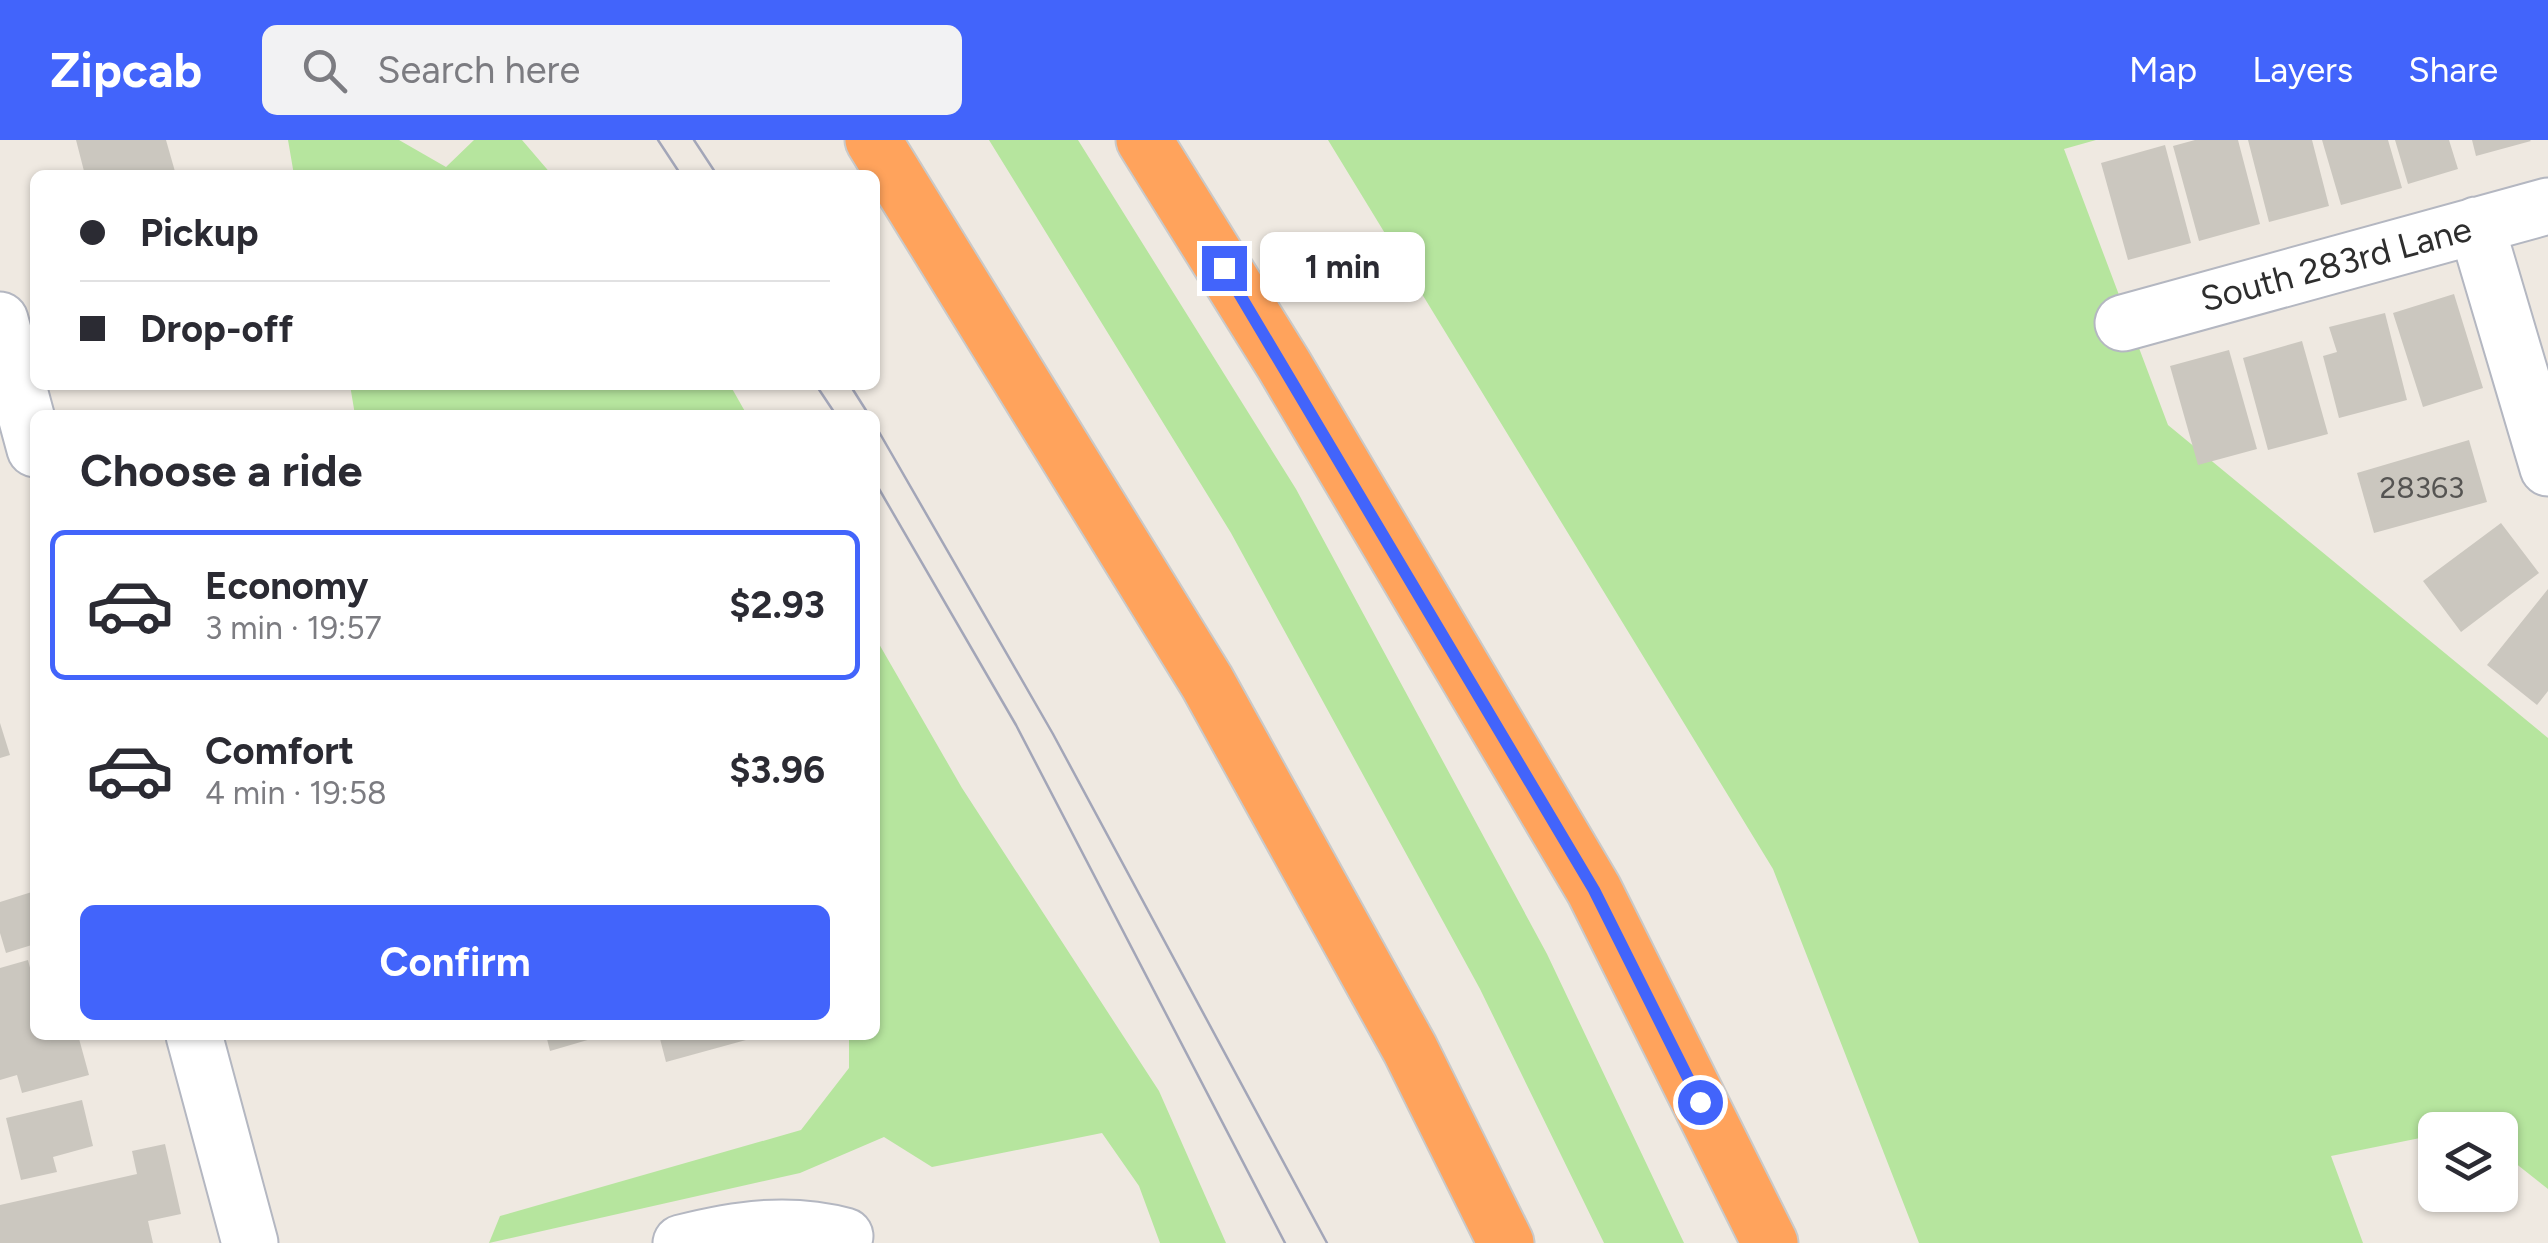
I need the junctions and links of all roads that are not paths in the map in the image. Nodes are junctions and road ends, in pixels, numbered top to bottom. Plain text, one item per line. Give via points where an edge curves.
1 (872, 140) edge
2 (1144, 140) edge
3 (2548, 206) edge
4 (2476, 226) junction
5 (0, 320) edge
6 (2123, 323) dead end
7 (30, 431) edge
8 (2548, 468) edge
9 (195, 1040) edge
10 (845, 1236) dead end
11 (250, 1243) edge
12 (681, 1243) edge
13 (1506, 1243) edge
14 (1770, 1243) edge

1 - 13 highway via 1207,682 1410,1049
2 - 14 highway via 1594,890
3 - 4 street, South 283rd Lane
4 - 6 street, South 283rd Lane
4 - 8 street
5 - 7 street
9 - 11 street
10 - 12 street via 782,1227

